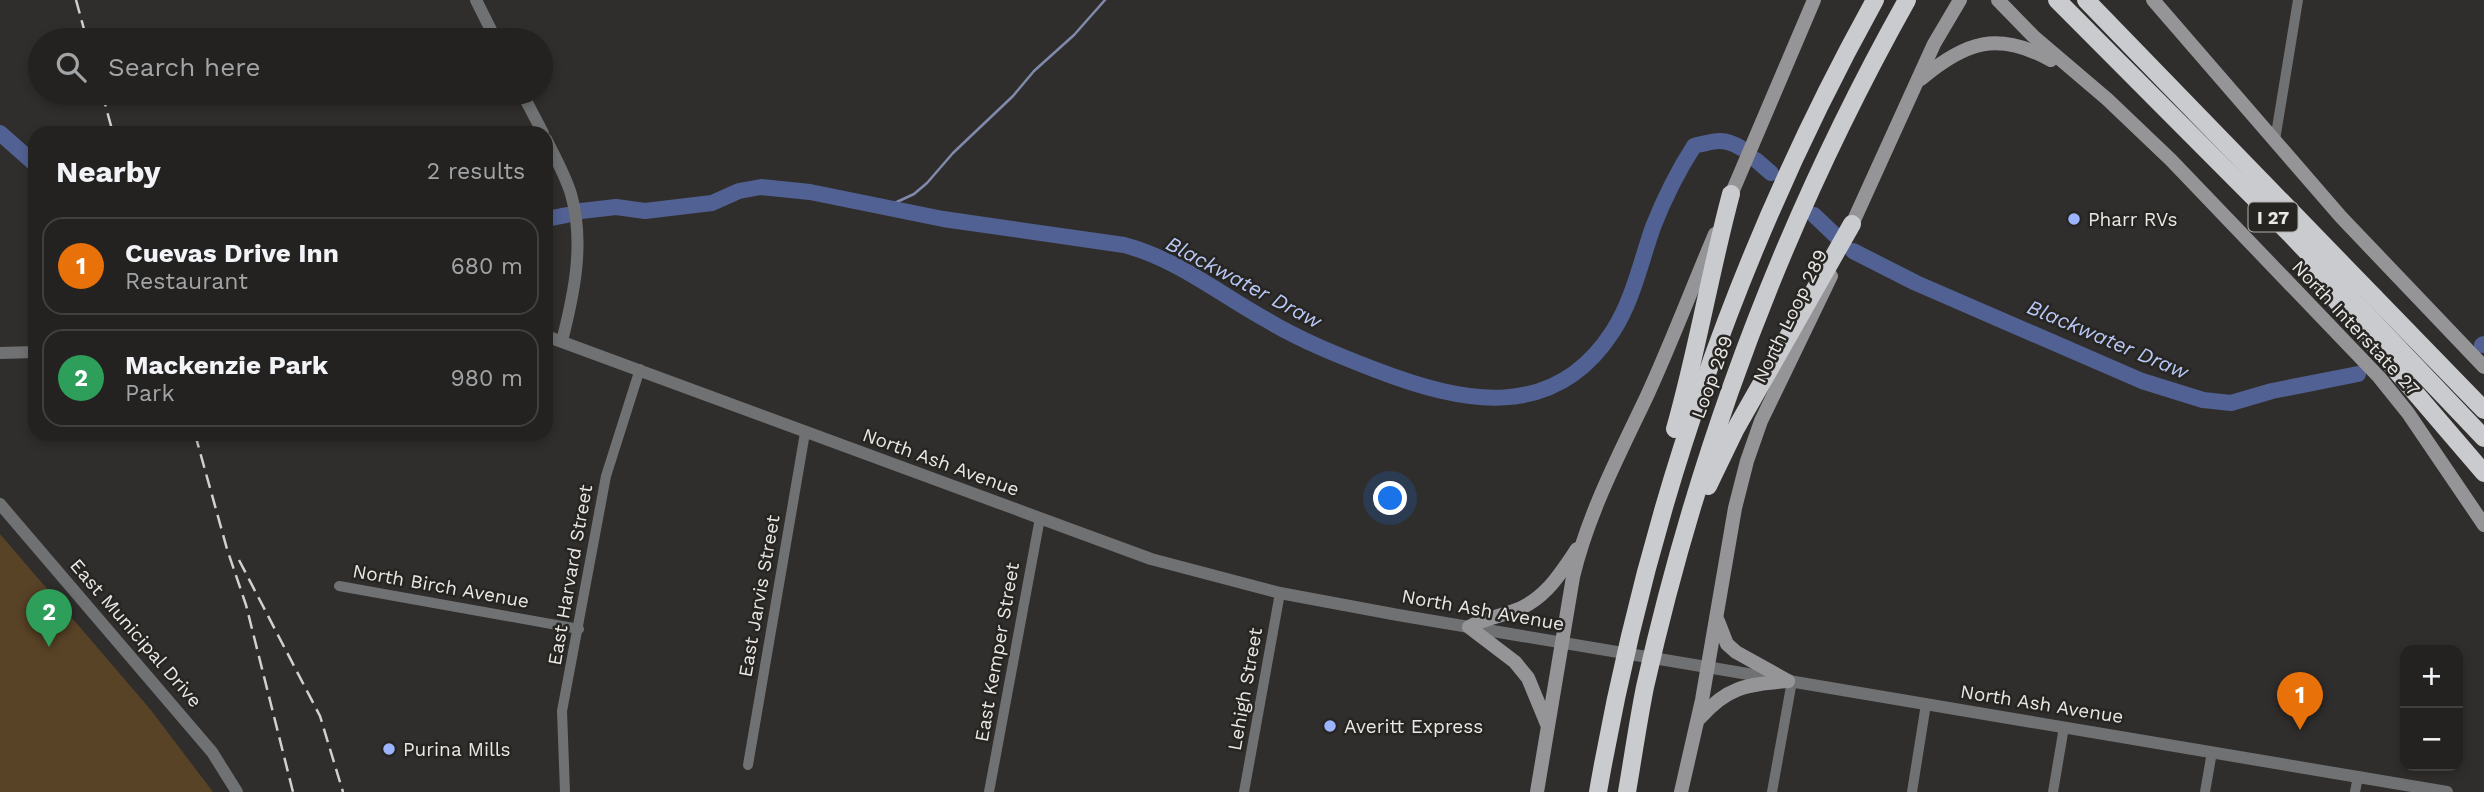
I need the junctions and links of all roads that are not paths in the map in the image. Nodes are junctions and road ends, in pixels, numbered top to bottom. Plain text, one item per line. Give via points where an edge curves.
1 (476, 0) edge
2 (1814, 0) edge
3 (1875, 0) edge
4 (1907, 0) edge
5 (1960, 0) edge
6 (1998, 0) edge
7 (2057, 0) edge
8 (2086, 0) edge
9 (2153, 0) edge
10 (2298, 0) edge
11 (490, 28) edge
12 (2072, 71) junction
13 (1917, 82) junction
14 (528, 105) edge
15 (539, 126) edge
16 (2275, 140) junction
17 (553, 153) edge
18 (2225, 167) junction
19 (1731, 194) junction
20 (1852, 224) junction
21 (553, 338) edge
22 (562, 341) junction
23 (28, 352) edge
24 (0, 353) edge
25 (2484, 367) edge
26 (640, 369) junction
27 (2446, 372) junction
28 (2484, 404) edge
29 (2484, 410) edge
30 (805, 433) junction
31 (2484, 438) edge
32 (2484, 472) edge
33 (0, 504) edge
34 (1040, 519) junction
35 (2484, 525) edge
36 (1581, 542) junction
37 (1649, 557) junction
38 (339, 586) dead end
39 (1280, 593) junction
40 (1664, 607) junction
41 (1717, 618) junction
42 (1469, 627) junction
43 (579, 629) junction
44 (1567, 643) junction
45 (1708, 667) junction
46 (1790, 681) junction
47 (1926, 704) junction
48 (1698, 720) junction
49 (1548, 726) junction
50 (2064, 727) junction
51 (2212, 752) junction
52 (748, 765) dead end
53 (2358, 776) junction
54 (237, 792) edge
55 (565, 792) edge
56 (989, 792) edge
57 (1244, 792) edge
58 (1537, 792) edge
59 (1598, 792) edge
60 (1627, 792) edge
61 (1681, 792) edge
62 (1772, 792) edge
63 (1912, 792) edge
64 (2053, 792) edge
65 (2205, 792) edge
66 (2355, 792) edge
67 (2447, 792) edge

1 - 11 street
2 - 19 main road
3 - 37 highway, Loop 289 via 1811,121 1742,278 1701,386
4 - 40 highway, Loop 289 via 1816,177 1760,306 1712,442
5 - 13 main road, North Loop 289
6 - 12 main road, North Interstate 27
7 - 18 highway, I 27
8 - 27 highway, I 27
9 - 16 main road
10 - 16 street
12 - 13 main road via 2030,48 1994,43 1966,48
12 - 35 main road, North Interstate 27 via 2171,160 2379,377
13 - 20 main road, North Loop 289
14 - 15 street
16 - 25 main road
17 - 22 street via 571,196 576,229 574,288
18 - 31 highway, I 27
18 - 32 highway
19 - 36 main road
19 - 37 highway via 1658,495
20 - 40 highway via 1711,477
20 - 41 main road, North Loop 289 via 1761,421 1735,508
21 - 22 street, North Ash Avenue
22 - 26 street, North Ash Avenue
23 - 24 street
26 - 30 street, North Ash Avenue
26 - 43 street, East Harvard Street via 606,476
27 - 28 highway
27 - 29 highway, I 27
30 - 34 street, North Ash Avenue
30 - 52 street, East Jarvis Street
33 - 54 street, East Municipal Drive via 212,752
34 - 39 street, North Ash Avenue via 1151,559
34 - 56 street, East Kemper Street
36 - 42 main road via 1552,585 1528,606
36 - 44 main road
37 - 59 highway, Loop 289
38 - 43 street, North Birch Avenue
39 - 42 street, North Ash Avenue
39 - 57 street, Lehigh Street
40 - 60 highway, Loop 289
41 - 45 main road, North Loop 289
41 - 46 main road via 1727,644 1736,652
42 - 44 street, North Ash Avenue
42 - 49 main road via 1515,662 1531,685
43 - 55 street, East Harvard Street via 562,711
44 - 45 street, North Ash Avenue
44 - 49 main road
45 - 46 street, North Ash Avenue
45 - 48 main road, North Loop 289
46 - 47 street, North Ash Avenue
46 - 48 main road via 1734,690
46 - 62 street
47 - 50 street, North Ash Avenue
47 - 63 street
48 - 61 main road, North Loop 289
49 - 58 main road
50 - 51 street, North Ash Avenue
50 - 64 street
51 - 53 street, North Ash Avenue
51 - 65 street
53 - 66 street
53 - 67 street, North Ash Avenue

